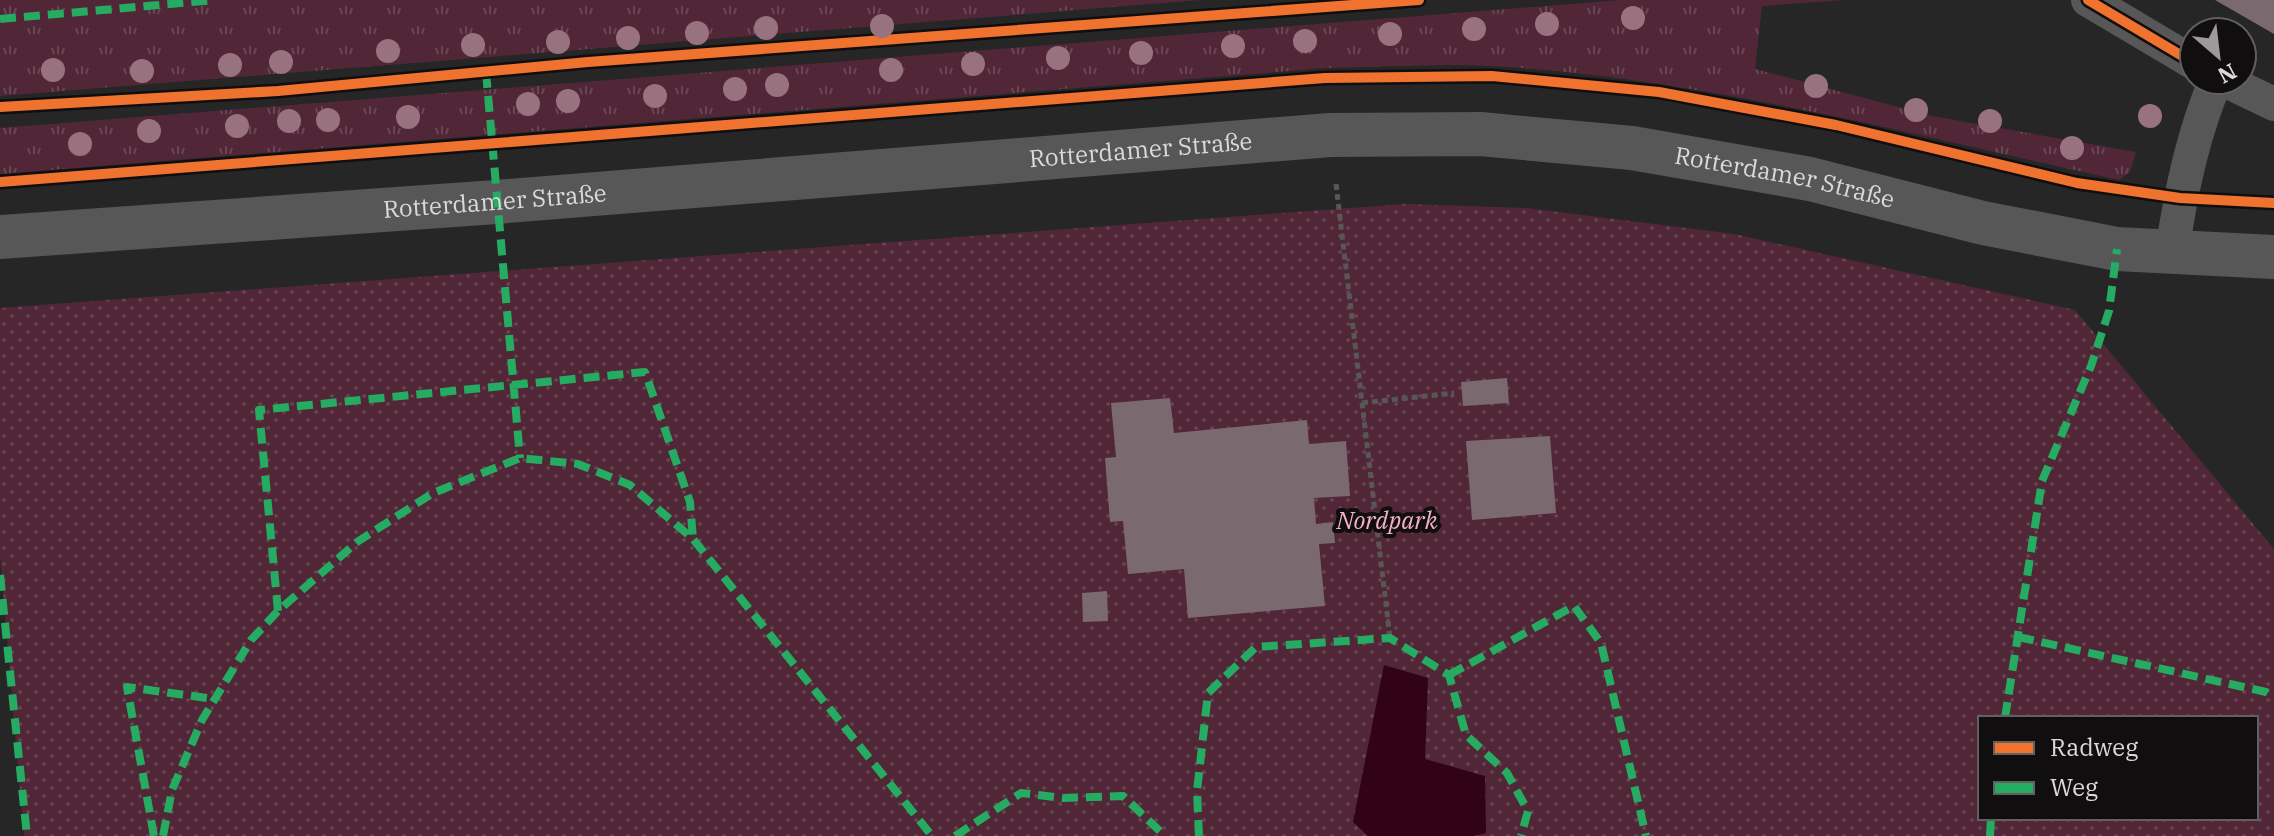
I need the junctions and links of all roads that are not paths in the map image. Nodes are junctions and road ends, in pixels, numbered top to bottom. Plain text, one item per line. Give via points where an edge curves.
1 (2088, 0) edge
2 (2178, 53) edge
3 (2209, 96) edge
4 (0, 237) edge
5 (2172, 254) junction
6 (2274, 257) edge

1 - 2 lane
3 - 5 lane via 2182,184
4 - 5 street, Rotterdamer Straße via 1330,135 1480,134 1632,148 1810,179 2075,242
5 - 6 street, Rotterdamer Straße

